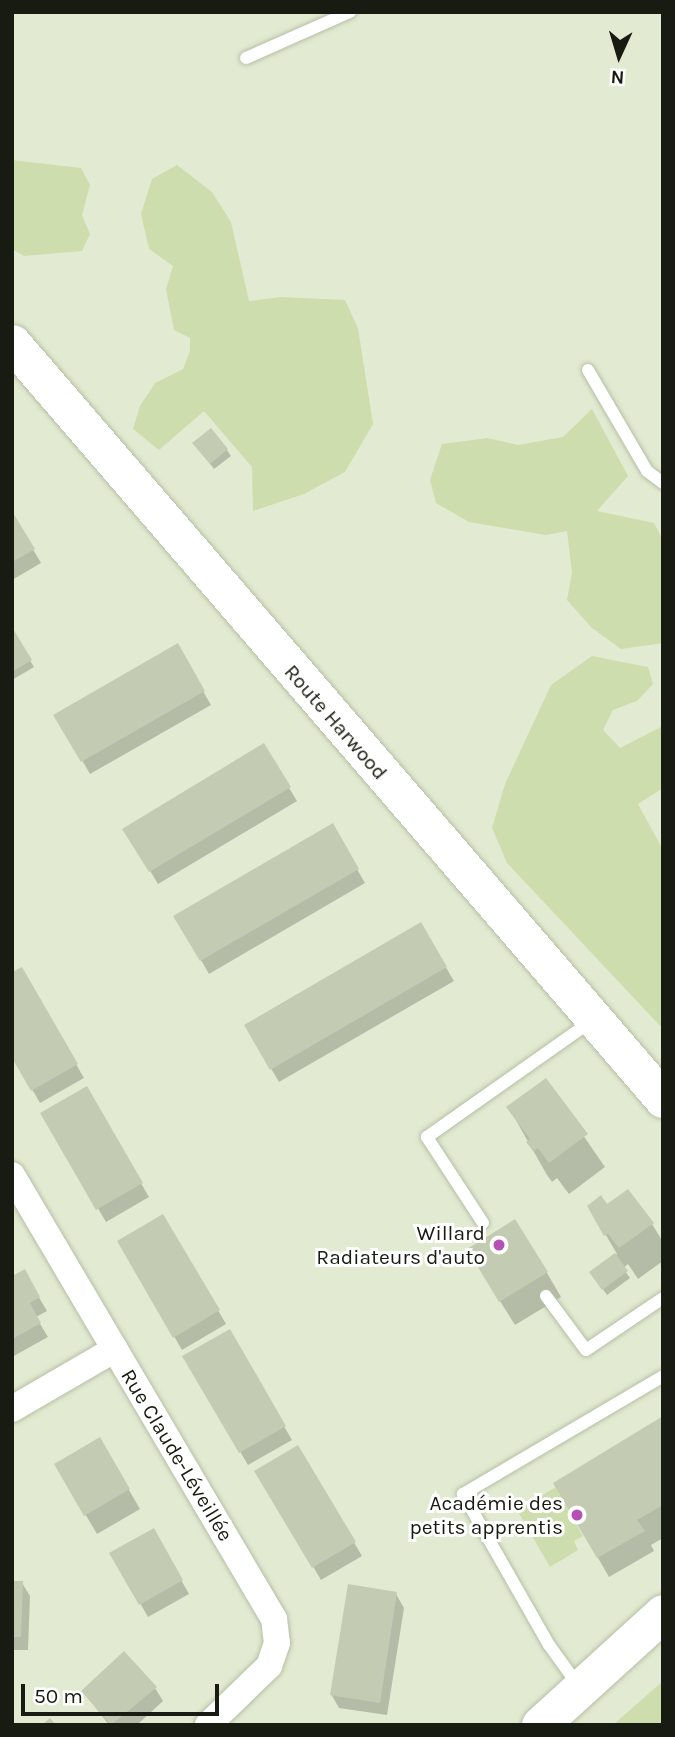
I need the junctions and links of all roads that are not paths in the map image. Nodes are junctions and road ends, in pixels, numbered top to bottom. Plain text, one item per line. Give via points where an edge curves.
1 (351, 12) edge
2 (246, 58) dead end
3 (12, 343) edge
4 (588, 370) dead end
5 (663, 483) edge
6 (593, 1019) junction
7 (663, 1099) edge
8 (12, 1175) edge
9 (483, 1223) dead end
10 (546, 1296) dead end
11 (663, 1298) edge
12 (115, 1349) junction
13 (663, 1376) edge
14 (12, 1409) edge
15 (663, 1613) edge
16 (580, 1688) junction
17 (208, 1725) edge
18 (540, 1725) edge

1 - 2 lane
3 - 6 main road, Route Harwood
4 - 5 lane via 647,471
6 - 7 main road, Route Harwood
6 - 9 lane via 428,1137
8 - 12 street, Rue Claude-Léveillée
10 - 11 lane via 586,1350
12 - 14 street
12 - 17 street, Rue Claude-Léveillée via 274,1619 277,1643 269,1666
13 - 16 lane via 463,1494 549,1645
15 - 16 main road
16 - 18 main road

